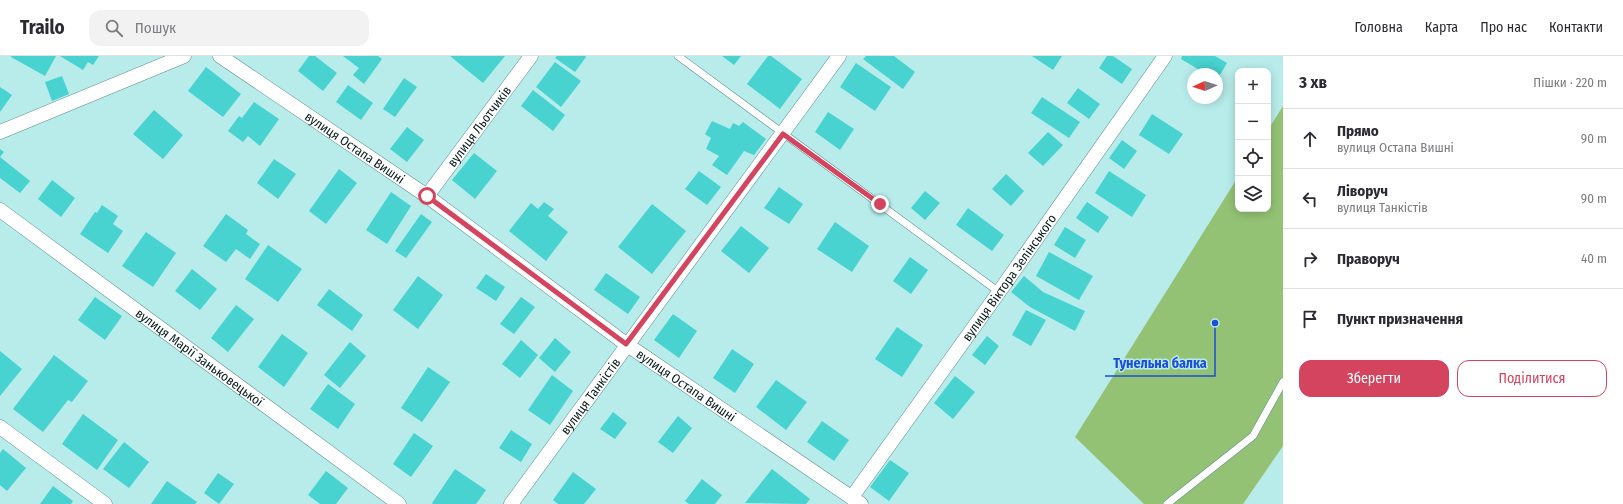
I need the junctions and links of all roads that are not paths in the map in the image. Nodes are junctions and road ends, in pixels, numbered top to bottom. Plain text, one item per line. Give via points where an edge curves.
1 (184, 56) edge
2 (220, 56) edge
3 (531, 56) edge
4 (678, 56) edge
5 (839, 56) edge
6 (1165, 56) edge
7 (0, 132) edge
8 (783, 134) junction
9 (427, 196) junction
10 (0, 210) edge
11 (999, 292) junction
12 (626, 344) junction
13 (1283, 382) edge
14 (0, 427) edge
15 (857, 500) edge
16 (105, 504) edge
17 (399, 504) edge
18 (511, 504) edge
19 (1167, 504) edge

1 - 7 street
2 - 9 street, вулиця Остапа Вишні
3 - 9 street, вулиця Льотчиків
4 - 8 lane
5 - 8 street, вулиця Танкістів
6 - 11 street, вулиця Віктора Зелінського
8 - 11 lane
8 - 12 street, вулиця Танкістів
9 - 12 street, вулиця Остапа Вишні
10 - 17 street, вулиця Марії Заньковецької
11 - 15 street, вулиця Віктора Зелінського
12 - 15 street, вулиця Остапа Вишні
12 - 18 street, вулиця Танкістів
13 - 19 lane via 1253,436
14 - 16 street

